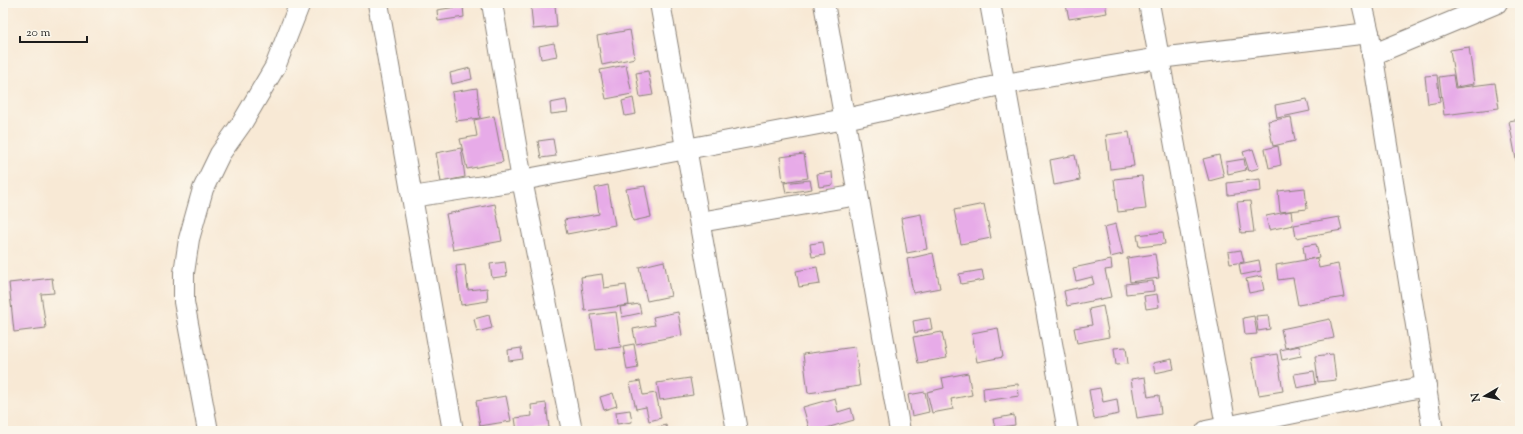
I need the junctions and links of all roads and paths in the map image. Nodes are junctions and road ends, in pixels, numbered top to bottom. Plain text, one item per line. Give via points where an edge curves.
1 (300, 3) edge
2 (378, 3) edge
3 (492, 3) edge
4 (660, 3) edge
5 (824, 3) edge
6 (990, 3) edge
7 (1148, 3) edge
8 (1362, 3) edge
9 (1497, 3) edge
10 (1368, 33) junction
11 (1372, 55) junction
12 (1159, 58) junction
13 (1005, 84) junction
14 (845, 119) junction
15 (686, 149) junction
16 (522, 180) junction
17 (858, 195) junction
18 (412, 197) junction
19 (700, 222) junction
20 (1426, 386) junction
21 (1226, 426) junction
22 (208, 431) edge
23 (453, 431) edge
24 (572, 431) edge
25 (737, 431) edge
26 (900, 431) edge
27 (1068, 431) edge
28 (1206, 431) edge
29 (1433, 431) edge

1 - 22 street via 275,67 242,123 220,154 203,189 189,239 184,273 184,302
2 - 18 street
3 - 16 street
4 - 15 street
5 - 14 street
6 - 13 street
7 - 12 street
8 - 10 street
9 - 11 street
10 - 11 street
10 - 12 street
11 - 20 street
12 - 13 street
12 - 21 street
13 - 14 street
13 - 27 street
14 - 15 street
14 - 17 street
15 - 16 street
15 - 19 street
16 - 18 street
16 - 24 street
17 - 19 street
17 - 26 street
18 - 23 street
19 - 25 street
20 - 21 street
20 - 29 street
21 - 28 street

